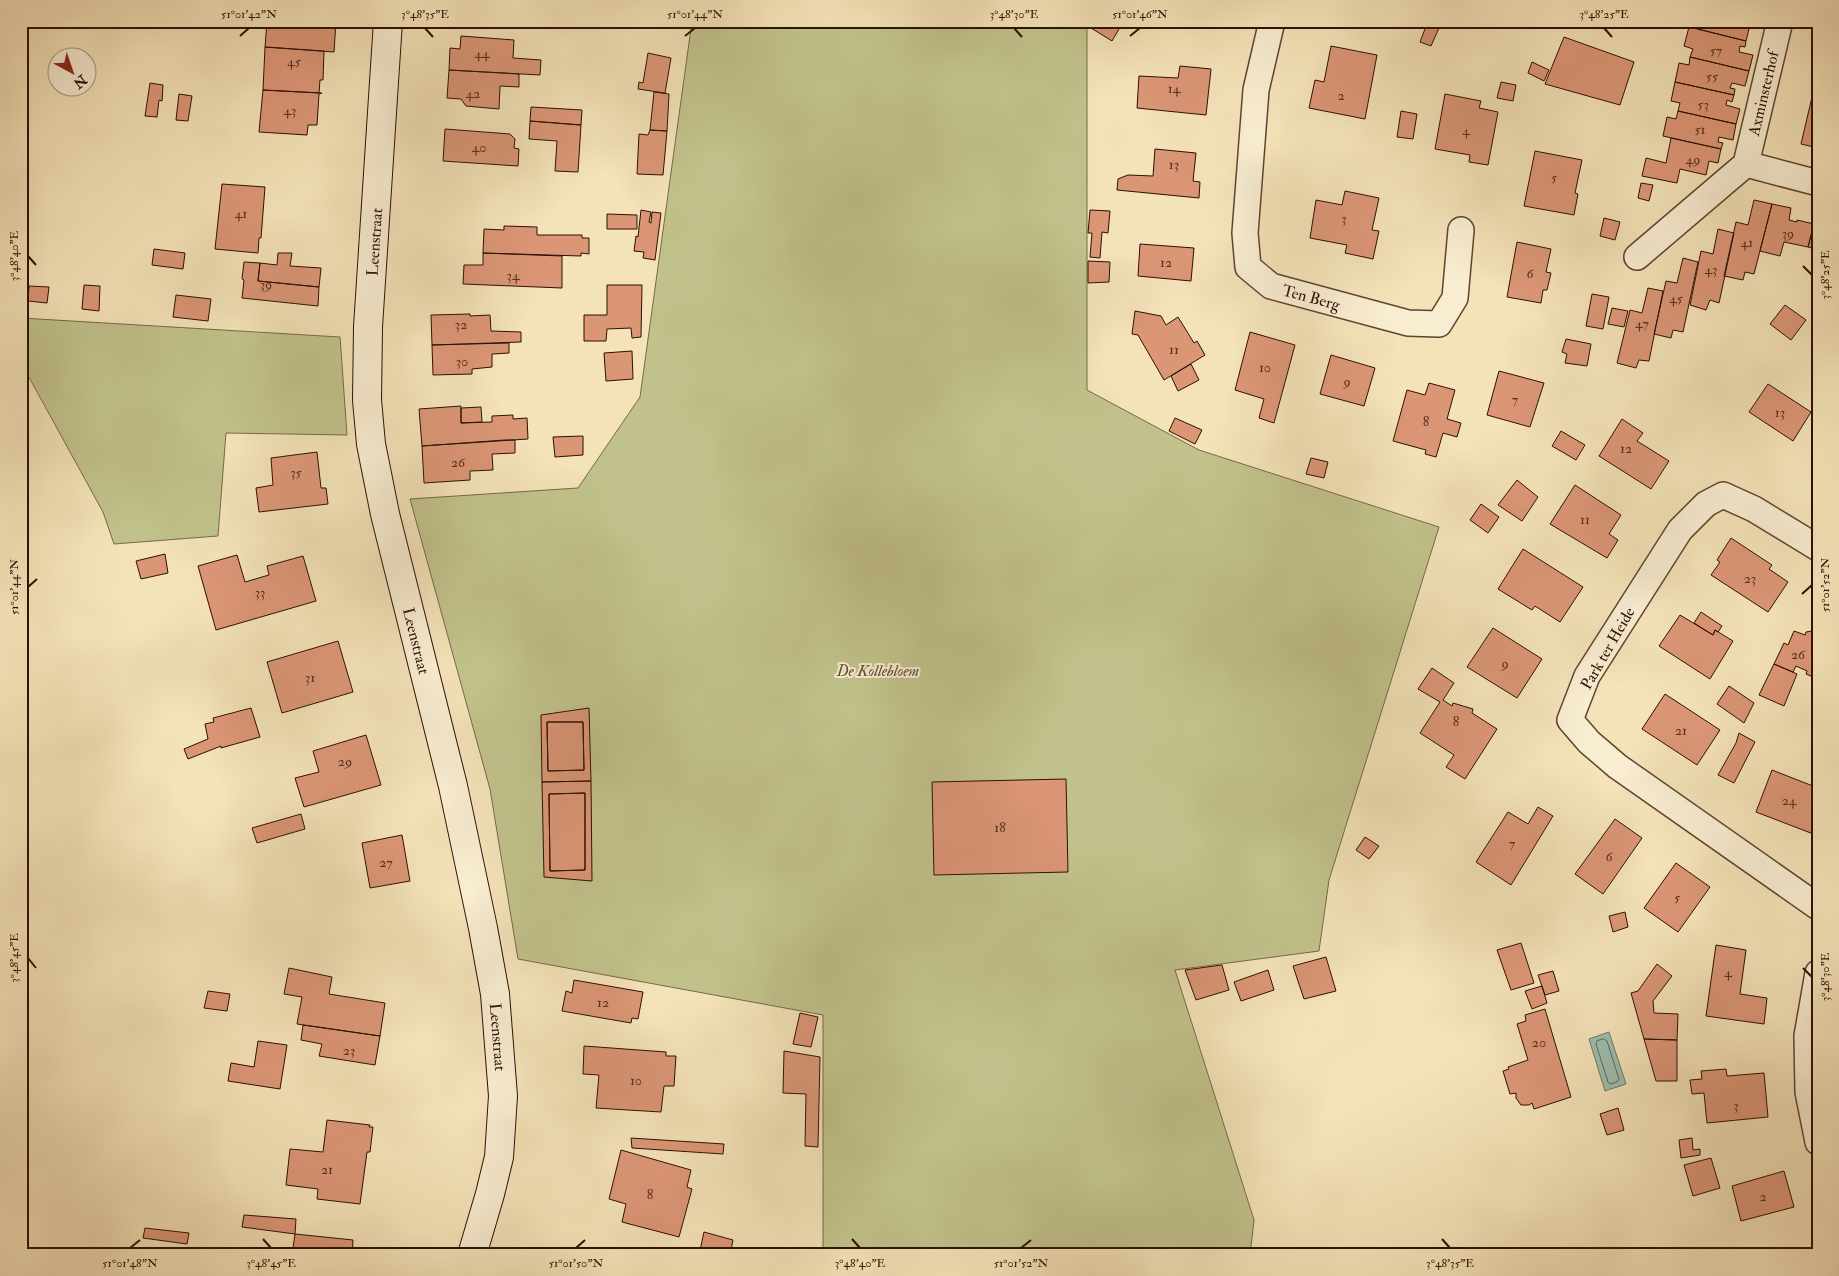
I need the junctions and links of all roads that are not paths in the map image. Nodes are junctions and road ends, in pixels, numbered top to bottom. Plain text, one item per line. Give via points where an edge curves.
1 (388, 21) edge
2 (1272, 21) edge
3 (1780, 21) edge
4 (1746, 164) junction
5 (1818, 183) edge
6 (1461, 230) dead end
7 (1637, 257) dead end
8 (1818, 548) edge
9 (1818, 907) edge
10 (1818, 973) edge
11 (1818, 1142) edge
12 (472, 1255) edge

1 - 12 street, Leenstraat via 368,327 367,400 371,444 385,514 454,786 495,994 503,1096 499,1157
2 - 6 street, Ten Berg via 1256,90 1245,233 1248,267 1271,286 1408,323 1439,324 1455,298
3 - 4 street, Axminsterhof
4 - 5 street
4 - 7 street
8 - 9 street, Park ter Heide via 1754,509 1723,495 1706,504 1680,530 1641,590 1588,676 1570,720 1617,766
10 - 11 street via 1807,1036 1808,1092

